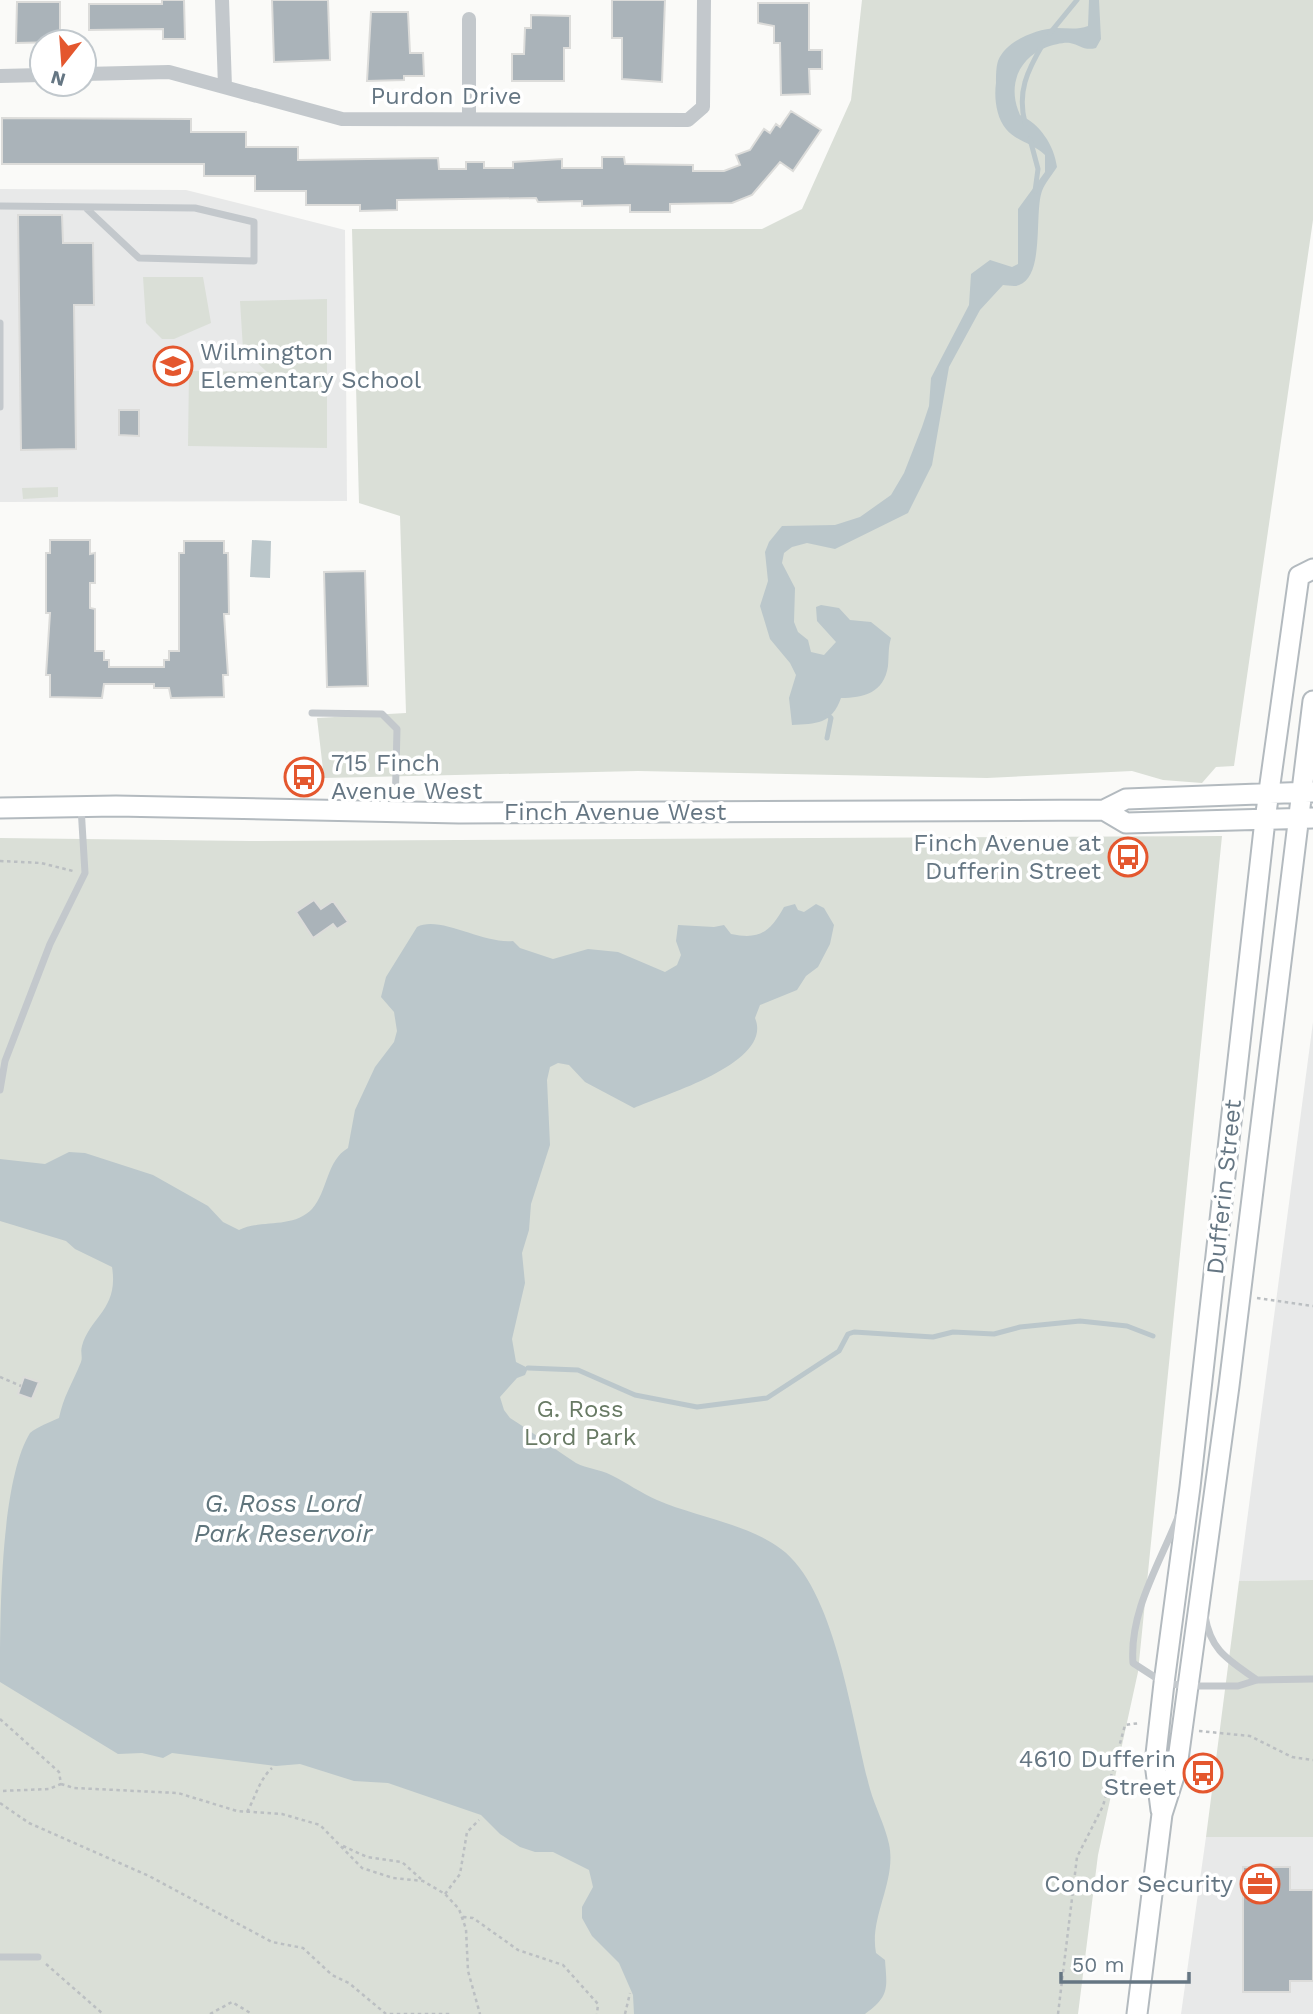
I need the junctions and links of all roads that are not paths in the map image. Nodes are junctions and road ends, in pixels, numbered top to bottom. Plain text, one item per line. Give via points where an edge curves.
1 (222, 0) edge
2 (704, 0) edge
3 (469, 19) dead end
4 (98, 74) edge
5 (28, 75) edge
6 (0, 76) edge
7 (225, 88) junction
8 (469, 118) junction
9 (0, 206) edge
10 (87, 209) junction
11 (0, 323) edge
12 (0, 407) edge
13 (1313, 569) edge
14 (1313, 701) edge
15 (312, 713) dead end
16 (1307, 792) edge
17 (1270, 793) junction
18 (80, 806) junction
19 (0, 808) edge
20 (1104, 810) junction
21 (395, 812) junction
22 (1305, 819) edge
23 (1265, 820) junction
24 (0, 1090) edge
25 (1190, 1487) junction
26 (1201, 1590) junction
27 (1257, 1679) junction
28 (1313, 1679) edge
29 (1164, 1683) junction
30 (1187, 1686) junction
31 (1162, 1814) junction
32 (0, 1957) edge
33 (38, 1957) road end
34 (1137, 2014) edge

1 - 7 street
2 - 8 street, Purdon Drive via 703,107 688,120
3 - 8 street
4 - 7 street, Purdon Drive via 169,72
5 - 6 street
7 - 8 street, Purdon Drive via 342,119
9 - 10 lane
10 - 10 lane via 195,208 254,222 254,261 139,258
11 - 12 lane
13 - 17 main road, Dufferin Street via 1299,576
14 - 16 main road, Dufferin Street
15 - 21 lane via 382,714 397,729
16 - 17 main road, Finch Avenue West
16 - 22 main road, Dufferin Street
17 - 20 main road, Finch Avenue West via 1126,799
17 - 23 main road, Dufferin Street
18 - 19 main road, Finch Avenue West
18 - 21 main road, Finch Avenue West
18 - 24 lane via 85,873 50,944 5,1061
20 - 21 main road, Finch Avenue West
20 - 23 main road, Finch Avenue West via 1126,823
22 - 23 main road, Finch Avenue West
22 - 26 main road, Dufferin Street
23 - 25 main road, Dufferin Street
25 - 29 main road, Dufferin Street
25 - 29 lane via 1139,1610 1132,1644 1133,1663
26 - 27 lane via 1209,1636 1221,1654
26 - 30 main road, Dufferin Street
27 - 28 lane
27 - 30 lane via 1238,1686
29 - 30 lane
29 - 31 main road, Dufferin Street via 1155,1763
30 - 31 main road, Dufferin Street via 1177,1766
31 - 34 main road, Dufferin Street
32 - 33 lane

